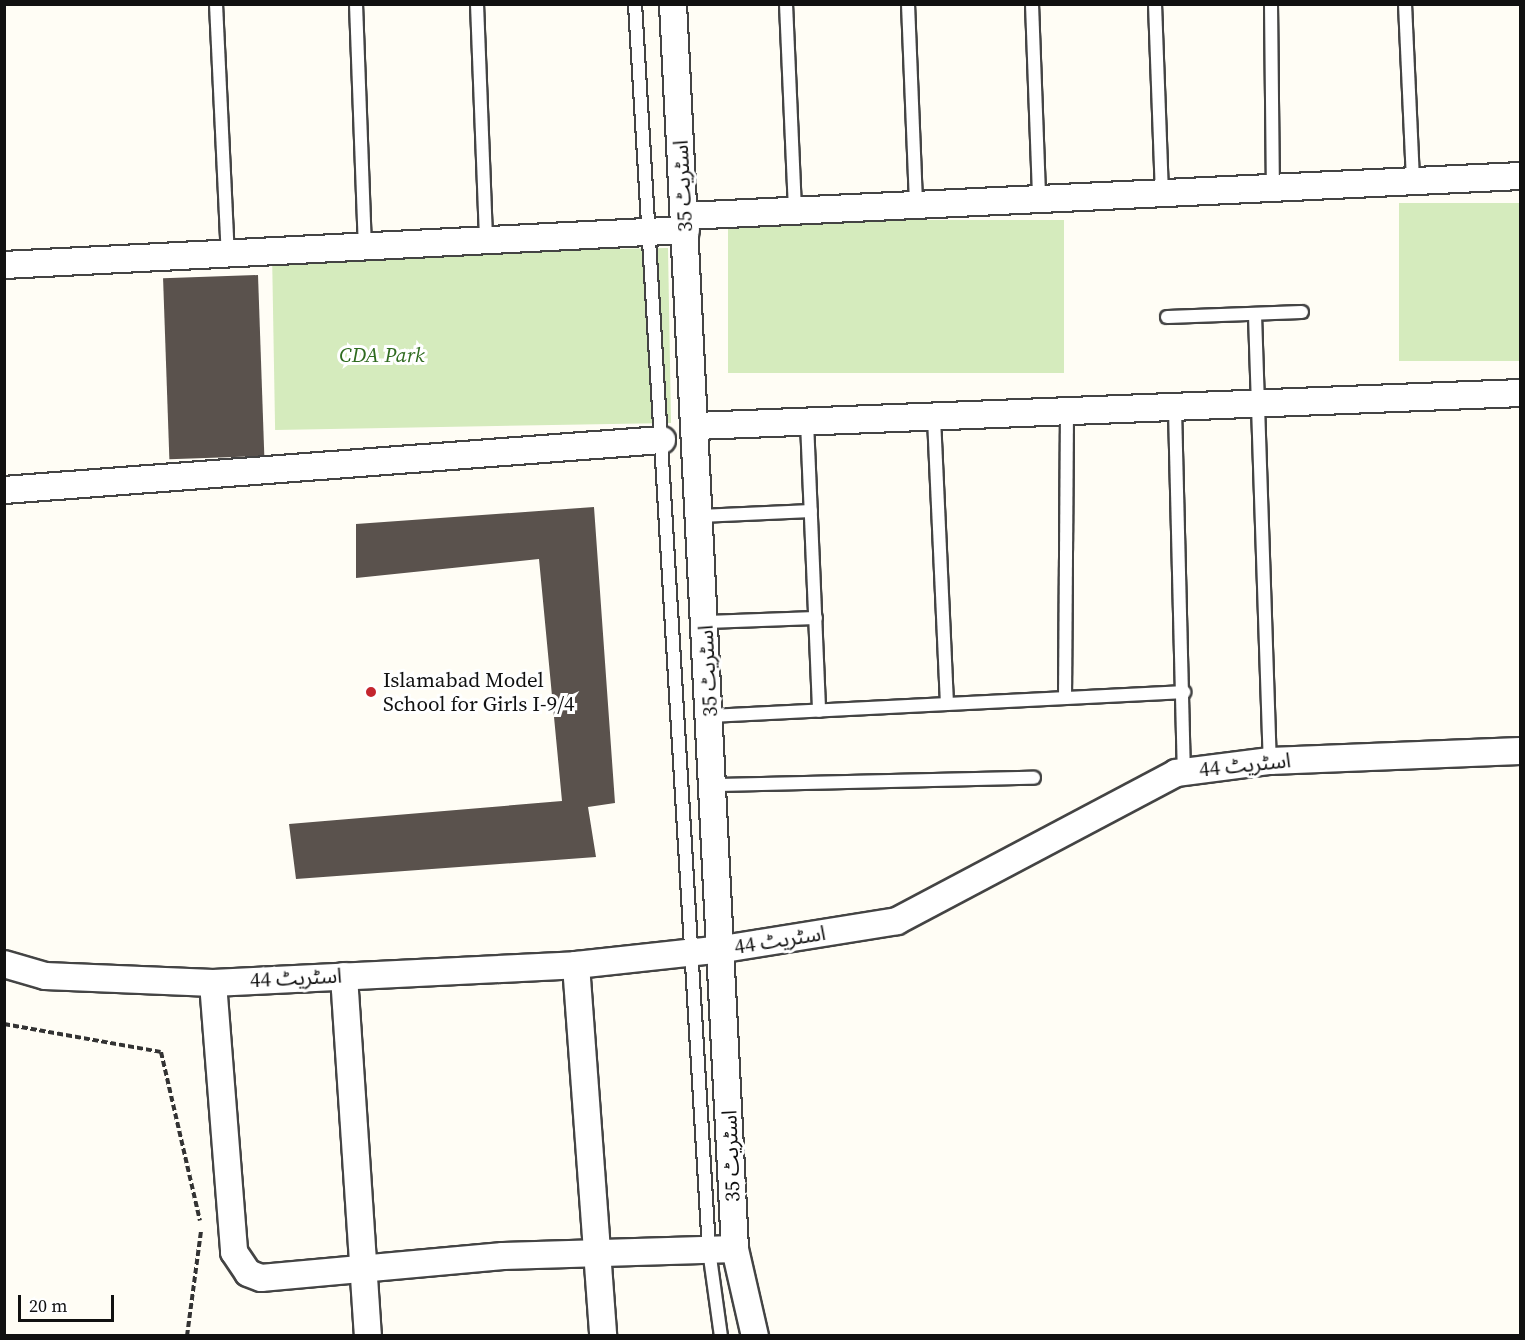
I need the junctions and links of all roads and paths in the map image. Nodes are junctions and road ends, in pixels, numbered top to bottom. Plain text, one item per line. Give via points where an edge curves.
1 (216, 4) edge
2 (356, 4) edge
3 (477, 4) edge
4 (635, 4) edge
5 (673, 4) edge
6 (786, 4) edge
7 (908, 4) edge
8 (1032, 4) edge
9 (1155, 4) edge
10 (1271, 4) edge
11 (1405, 4) edge
12 (1521, 176) edge
13 (1413, 181) junction
14 (1273, 188) junction
15 (1162, 194) junction
16 (1039, 199) junction
17 (916, 205) junction
18 (795, 211) junction
19 (685, 223) junction
20 (648, 230) junction
21 (486, 242) junction
22 (365, 250) junction
23 (228, 256) junction
24 (4, 265) edge
25 (1302, 312) dead end
26 (1255, 315) junction
27 (1167, 317) dead end
28 (1521, 393) edge
29 (1258, 407) junction
30 (1175, 409) junction
31 (1067, 413) junction
32 (934, 418) junction
33 (807, 422) junction
34 (696, 426) junction
35 (662, 440) junction
36 (4, 490) edge
37 (811, 511) junction
38 (700, 516) junction
39 (816, 618) junction
40 (706, 622) junction
41 (1184, 692) junction
42 (1065, 698) junction
43 (947, 704) junction
44 (819, 711) junction
45 (711, 716) junction
46 (1521, 751) edge
47 (1270, 760) junction
48 (1184, 772) junction
49 (1034, 778) dead end
50 (714, 785) junction
51 (723, 949) junction
52 (691, 952) junction
53 (4, 964) edge
54 (576, 964) junction
55 (344, 975) junction
56 (213, 983) junction
57 (4, 1024) edge
58 (735, 1249) junction
59 (709, 1250) junction
60 (595, 1252) junction
61 (365, 1268) junction
62 (187, 1335) edge
63 (368, 1335) edge
64 (603, 1335) edge
65 (721, 1335) edge
66 (755, 1335) edge

1 - 23 lane
2 - 22 lane
3 - 21 lane
4 - 20 lane
5 - 19 street, اسٹریٹ 35
6 - 18 lane
7 - 17 lane
8 - 16 lane
9 - 15 lane
10 - 14 lane
11 - 13 lane
12 - 13 street
13 - 14 street
14 - 15 street
15 - 16 street
16 - 17 street
17 - 18 street
18 - 19 street
19 - 20 street
19 - 34 street, اسٹریٹ 35
20 - 21 street
20 - 35 lane
21 - 22 street
22 - 23 street
23 - 24 street
25 - 26 lane
26 - 27 lane
26 - 29 lane
28 - 29 street
29 - 30 street
29 - 47 lane
30 - 31 street
30 - 41 lane
31 - 32 street
31 - 42 lane
32 - 33 street
32 - 43 lane
33 - 34 street
33 - 37 lane
34 - 38 street, اسٹریٹ 35
35 - 36 street
35 - 52 lane
37 - 38 lane
37 - 39 lane
38 - 40 street, اسٹریٹ 35
39 - 40 lane
39 - 44 lane
40 - 45 street, اسٹریٹ 35
41 - 42 lane
41 - 48 lane
42 - 43 lane
43 - 44 lane
44 - 45 lane
45 - 50 street, اسٹریٹ 35
46 - 47 street, اسٹریٹ 44
47 - 48 street, اسٹریٹ 44
48 - 51 street, اسٹریٹ 44 via 897,921
49 - 50 lane
50 - 51 street, اسٹریٹ 35
51 - 52 street, اسٹریٹ 44
51 - 58 street, اسٹریٹ 35
52 - 54 street, اسٹریٹ 44
52 - 59 lane
53 - 56 street, اسٹریٹ 44 via 45,976
54 - 55 street, اسٹریٹ 44
54 - 60 street
55 - 56 street, اسٹریٹ 44
55 - 61 street
56 - 61 street via 234,1251 240,1265 261,1278
57 - 62 path via 161,1052 202,1228
58 - 59 street
58 - 66 street, اسٹریٹ 35
59 - 60 street
59 - 65 lane
60 - 61 street
60 - 64 street
61 - 63 street

